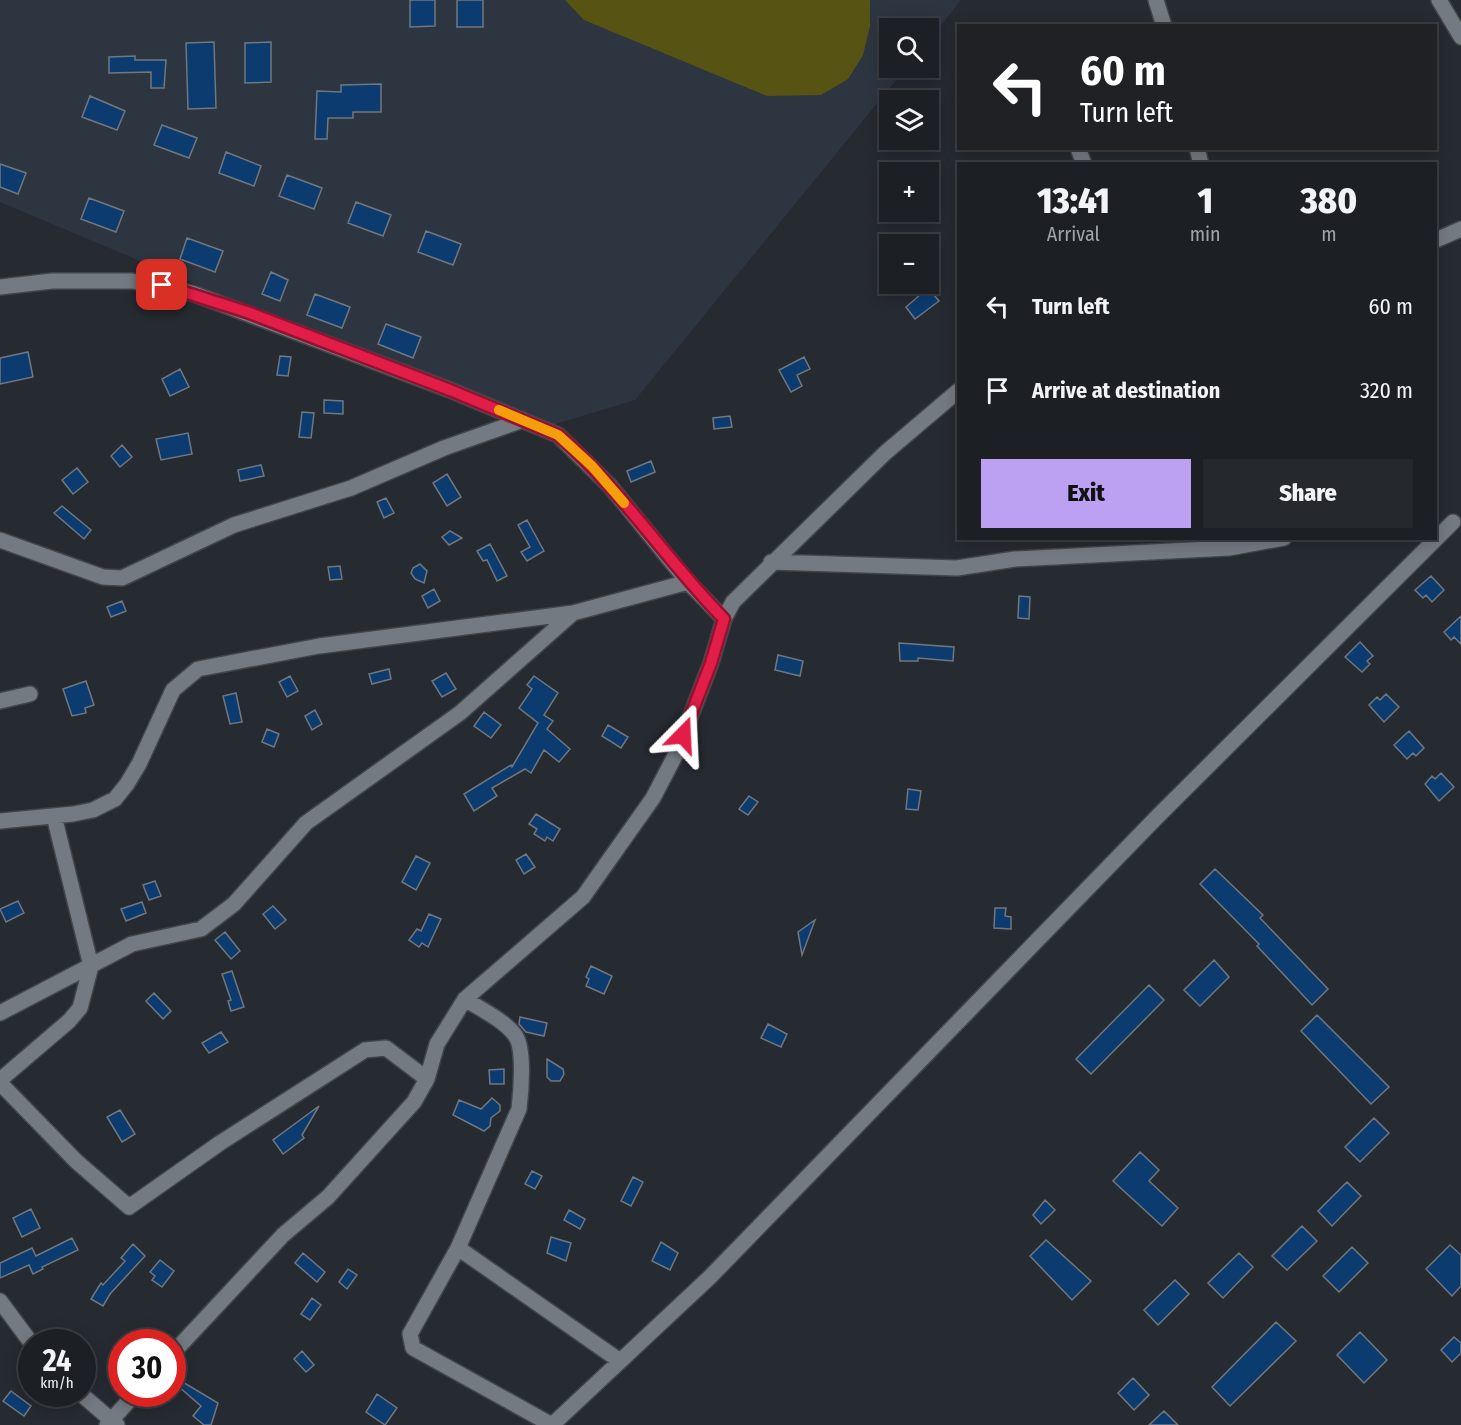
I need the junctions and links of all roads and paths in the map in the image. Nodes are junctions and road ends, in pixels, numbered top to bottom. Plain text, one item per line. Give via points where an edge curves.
1 (1156, 0) edge
2 (1439, 0) edge
3 (1163, 24) edge
4 (1461, 37) edge
5 (1461, 229) edge
6 (1437, 240) edge
7 (0, 287) edge
8 (957, 392) edge
9 (523, 420) junction
10 (1457, 522) edge
11 (1437, 523) edge
12 (0, 540) edge
13 (1273, 540) edge
14 (771, 562) junction
15 (687, 582) junction
16 (573, 614) junction
17 (724, 619) junction
18 (30, 694) dead end
19 (0, 701) edge
20 (54, 816) junction
21 (0, 821) edge
22 (91, 966) junction
23 (465, 999) junction
24 (0, 1013) edge
25 (427, 1079) junction
26 (0, 1081) edge
27 (458, 1248) junction
28 (0, 1301) edge
29 (21, 1329) edge
30 (186, 1339) edge
31 (620, 1361) junction
32 (95, 1407) edge
33 (125, 1407) edge
34 (112, 1423) edge
35 (552, 1425) edge

1 - 3 street
2 - 4 street
5 - 6 street
7 - 9 street via 94,280 172,288 258,316
8 - 14 street via 885,453
9 - 12 street via 444,448 351,488 234,525 122,578 103,577
9 - 15 street via 558,435 592,466
10 - 11 street
10 - 31 street via 1157,817 710,1277
13 - 14 street via 1229,548 1015,559 957,568
14 - 17 street via 733,602
15 - 16 street
15 - 17 street
16 - 20 street via 319,646 198,669 173,690 139,764 114,799 93,810
16 - 22 street via 460,713 306,824 234,904 201,929 132,944
17 - 23 street via 680,744 653,798 583,897
18 - 19 street
20 - 21 street
20 - 22 street
22 - 24 street
22 - 26 street via 80,1008
23 - 25 street via 437,1044
23 - 27 street via 515,1035 522,1085 514,1126
25 - 26 street via 386,1048 365,1050 129,1207 76,1161
25 - 30 street via 414,1102 328,1197 283,1235
27 - 31 street
27 - 35 street via 410,1334 413,1348
28 - 29 street
31 - 35 street
32 - 34 street
33 - 34 street

